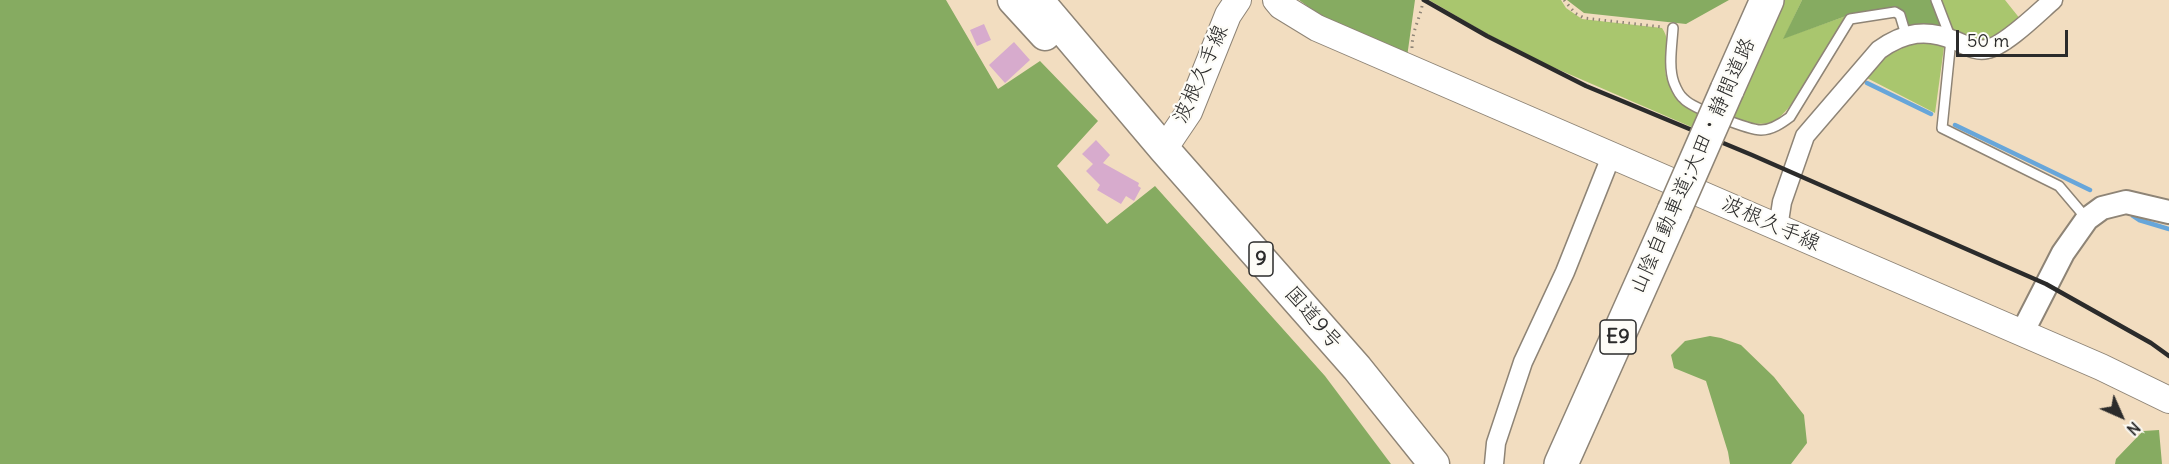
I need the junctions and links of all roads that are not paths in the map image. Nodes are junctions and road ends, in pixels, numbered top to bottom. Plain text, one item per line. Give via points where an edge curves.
1 (1012, 0) edge
2 (1038, 0) edge
3 (1239, 0) edge
4 (1276, 0) edge
5 (1767, 0) edge
6 (1936, 0) edge
7 (2053, 0) edge
8 (1673, 28) road end
9 (1906, 35) junction
10 (1952, 39) junction
11 (1164, 149) junction
12 (1612, 154) junction
13 (2169, 212) edge
14 (2087, 219) junction
15 (1778, 228) junction
16 (2022, 333) junction
17 (2169, 400) edge
18 (1434, 464) edge
19 (1494, 464) edge
20 (1561, 464) edge

1 - 11 highway, 国道9号 / 9
2 - 11 highway, 国道9号 / 9
3 - 11 main road, 波根久手線 via 1228,15 1189,112
4 - 12 main road, 波根久手線 via 1317,28
5 - 20 highway, 山陰自動車道;大田・静間道路 / E9, bridge
6 - 10 lane
7 - 10 street via 1998,46 1978,49
8 - 9 lane via 1671,69 1684,100 1734,123 1763,130 1790,117 1850,19 1895,12 1900,15
9 - 10 street via 1933,33
9 - 15 street via 1879,50 1806,136 1782,202
10 - 14 lane via 1942,128 2060,186
11 - 18 highway, 国道9号 / 9 via 1357,368
12 - 15 main road, 波根久手線
12 - 19 street via 1565,272 1523,362 1496,444
13 - 14 street via 2126,202 2102,208
14 - 16 street via 2063,253
15 - 16 main road, 波根久手線
16 - 17 main road, 波根久手線

